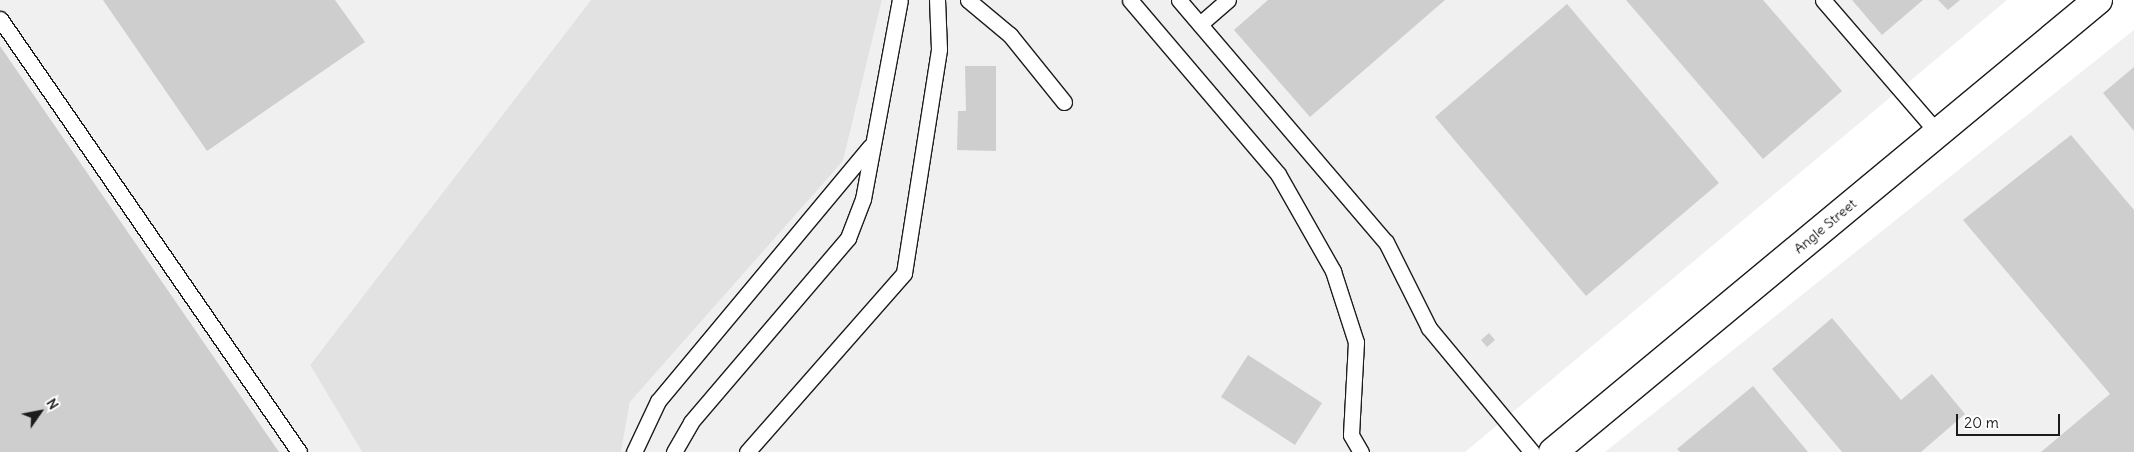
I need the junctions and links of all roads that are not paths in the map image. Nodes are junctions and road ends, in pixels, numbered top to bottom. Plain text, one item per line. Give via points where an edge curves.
1 (900, 0) edge
2 (937, 0) edge
3 (968, 0) edge
4 (1130, 0) edge
5 (1179, 0) edge
6 (1228, 0) edge
7 (1823, 0) edge
8 (2098, 0) edge
9 (0, 19) edge
10 (1200, 24) junction
11 (1064, 102) dead end
12 (1938, 133) junction
13 (870, 147) junction
14 (299, 452) edge
15 (634, 452) edge
16 (674, 452) edge
17 (747, 452) edge
18 (1361, 452) edge
19 (1532, 452) edge
20 (1553, 452) edge

1 - 13 lane
2 - 17 lane via 939,49 904,273
3 - 11 lane via 1010,35
4 - 18 lane via 1278,174 1333,271 1356,342 1350,435
5 - 10 lane
6 - 10 lane
7 - 12 lane
8 - 12 street, Angle Street
9 - 14 lane
10 - 19 lane via 1386,242 1429,328
12 - 20 street, Angle Street
13 - 15 lane via 658,401
13 - 16 lane via 863,199 848,238 691,422

